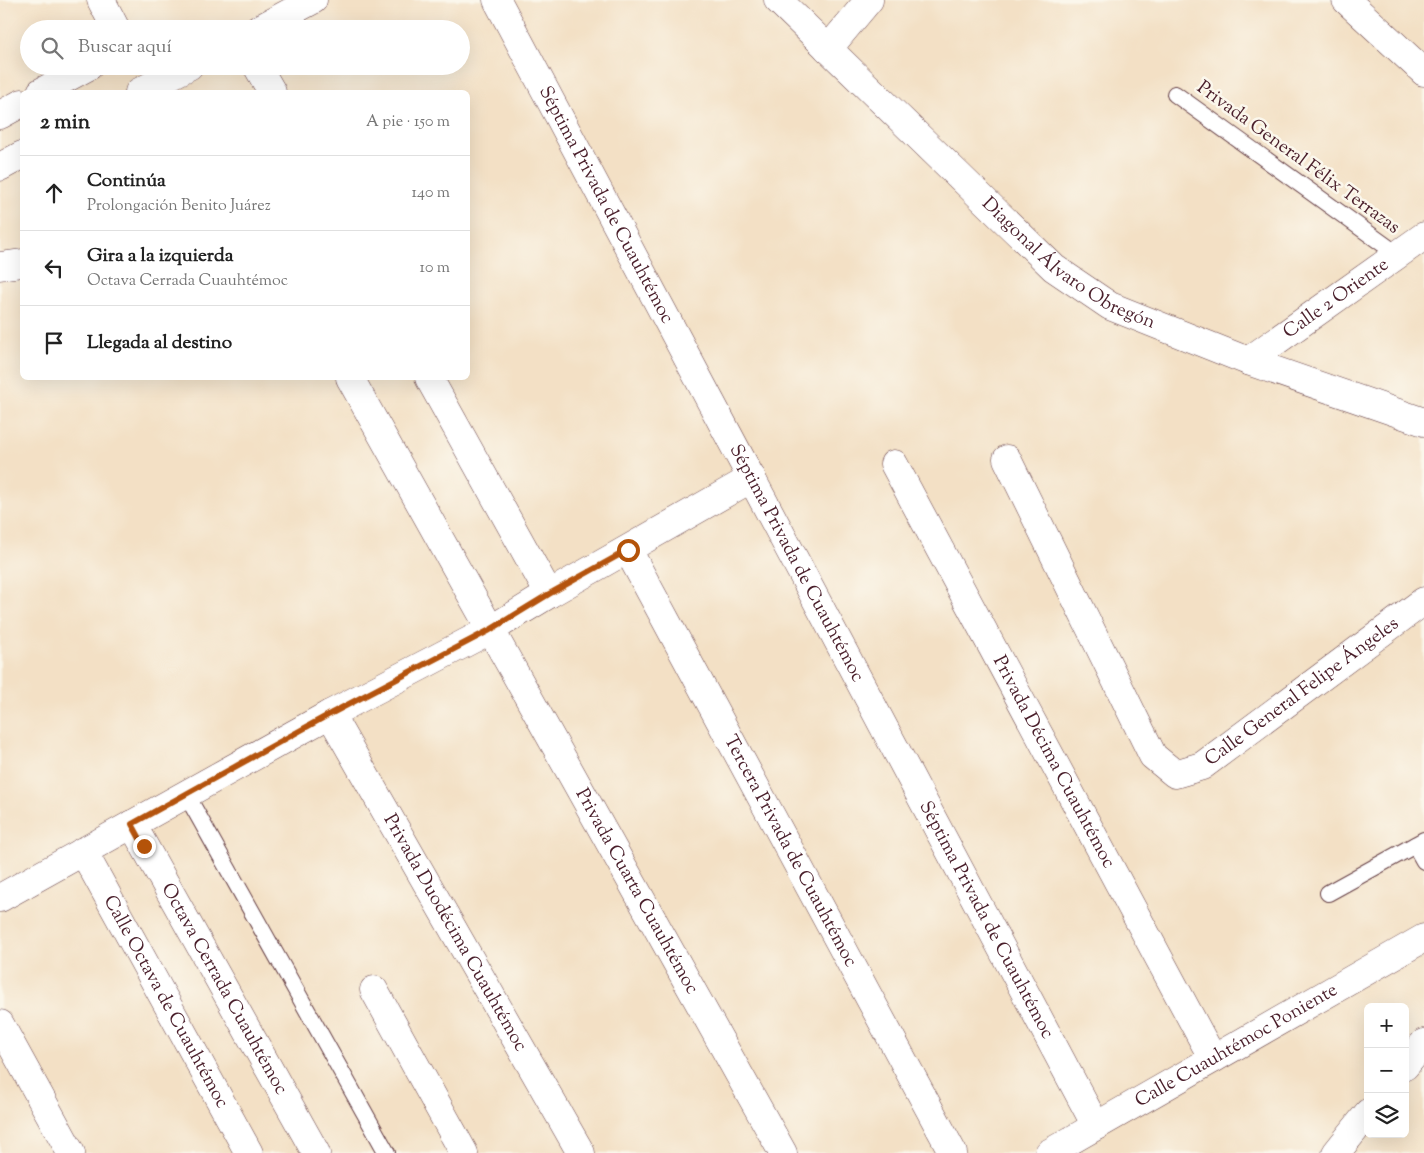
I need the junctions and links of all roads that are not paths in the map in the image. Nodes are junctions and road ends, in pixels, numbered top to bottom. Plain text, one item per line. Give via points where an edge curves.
1 (101, 0) edge
2 (312, 0) edge
3 (497, 0) edge
4 (778, 0) edge
5 (869, 0) edge
6 (1346, 0) edge
7 (111, 20) edge
8 (275, 20) edge
9 (828, 49) junction
10 (1423, 68) edge
11 (72, 75) edge
12 (172, 75) edge
13 (262, 75) edge
14 (45, 90) edge
15 (143, 90) edge
16 (271, 90) edge
17 (1175, 94) dead end
18 (20, 104) edge
19 (0, 115) edge
20 (20, 156) edge
21 (0, 166) edge
22 (1424, 236) edge
23 (1397, 254) junction
24 (20, 264) edge
25 (0, 266) edge
26 (1248, 361) junction
27 (351, 380) edge
28 (430, 380) edge
29 (1424, 422) edge
30 (1007, 458) dead end
31 (894, 464) dead end
32 (752, 478) junction
33 (628, 550) junction
34 (549, 594) junction
35 (1424, 601) edge
36 (490, 630) junction
37 (330, 714) junction
38 (186, 794) junction
39 (132, 824) junction
40 (1419, 842) edge
41 (83, 851) junction
42 (1424, 861) edge
43 (1328, 893) dead end
44 (0, 898) edge
45 (1424, 938) edge
46 (374, 990) dead end
47 (0, 1024) edge
48 (1424, 1043) edge
49 (1213, 1059) junction
50 (1409, 1061) edge
51 (1364, 1118) edge
52 (1096, 1126) junction
53 (71, 1153) edge
54 (249, 1153) edge
55 (316, 1153) edge
56 (387, 1153) edge
57 (464, 1153) edge
58 (581, 1153) edge
59 (783, 1153) edge
60 (954, 1153) edge
61 (1049, 1153) edge
62 (1336, 1153) edge

1 - 7 street
2 - 8 street
3 - 32 street, Séptima Privada de Cuauhtémoc
4 - 9 street, Diagonal Álvaro Obregón
5 - 9 street
6 - 10 street
9 - 26 street, Diagonal Álvaro Obregón via 1054,268 1110,306
11 - 14 street
12 - 15 street
13 - 16 street
17 - 23 lane, Privada General Félix Terrazas
18 - 19 street
20 - 21 street
22 - 23 street, Calle 2 Oriente
23 - 26 street, Calle 2 Oriente
24 - 25 street
26 - 29 street, Diagonal Álvaro Obregón
27 - 36 street, Privada Cuarta Cuauhtémoc
28 - 34 street
30 - 35 street, Calle General Felipe Ángeles via 1153,756 1175,774 1202,766
31 - 49 street, Privada Décima Cuauhtémoc
32 - 33 street
32 - 52 street, Séptima Privada de Cuauhtémoc
33 - 34 street
33 - 60 street, Tercera Privada de Cuauhtémoc
34 - 36 street
36 - 37 street
36 - 59 street, Privada Cuarta Cuauhtémoc
37 - 38 street
37 - 58 street, Privada Duodécima Cuauhtémoc
38 - 39 street
38 - 56 lane
39 - 41 street
39 - 55 street, Octava Cerrada Cuauhtémoc
40 - 42 lane
40 - 43 lane
41 - 44 street
41 - 54 street, Calle Octava de Cuauhtémoc
45 - 49 street, Calle Cuauhtémoc Poniente
46 - 57 street
47 - 53 street
48 - 50 street
49 - 52 street, Calle Cuauhtémoc Poniente
51 - 62 street
52 - 61 street, Calle Cuauhtémoc Poniente

